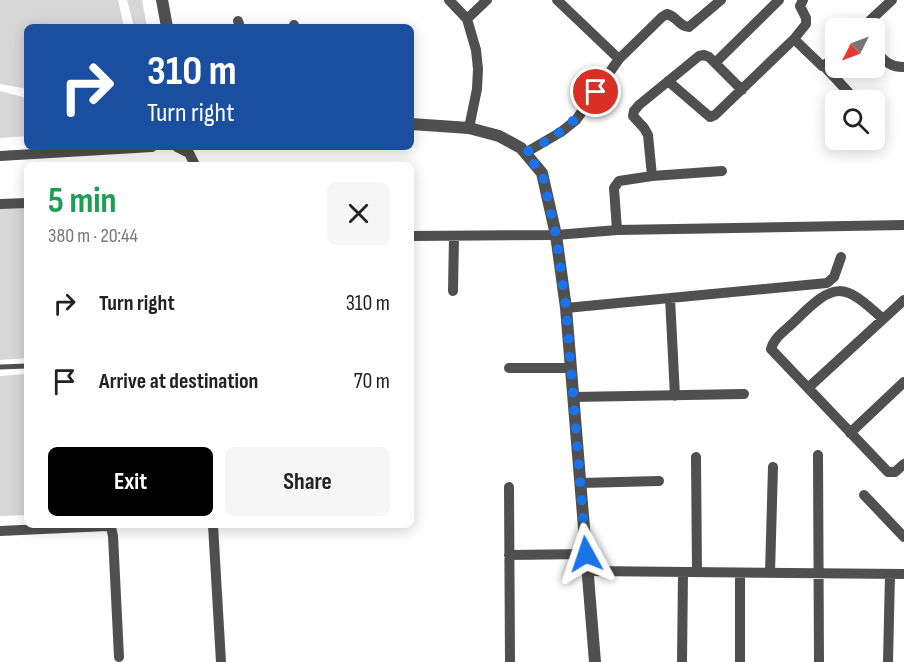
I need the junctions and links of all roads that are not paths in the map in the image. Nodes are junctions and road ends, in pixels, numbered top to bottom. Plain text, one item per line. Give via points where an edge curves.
1 (162, 0) edge
2 (449, 0) edge
3 (487, 0) edge
4 (557, 0) edge
5 (721, 0) edge
6 (779, 0) edge
7 (803, 0) edge
8 (892, 0) edge
9 (873, 18) edge
10 (467, 20) junction
11 (166, 24) edge
12 (794, 39) junction
13 (619, 59) junction
14 (885, 60) edge
15 (715, 63) junction
16 (824, 66) joint
17 (904, 67) edge
18 (668, 81) junction
19 (742, 90) junction
20 (846, 90) edge
21 (414, 124) edge
22 (469, 128) junction
23 (101, 150) edge
24 (525, 153) junction
25 (0, 156) edge
26 (722, 171) dead end
27 (652, 176) junction
28 (24, 202) edge
29 (0, 204) edge
30 (904, 225) edge
31 (617, 230) junction
32 (556, 235) junction
33 (414, 236) edge
34 (454, 236) junction
35 (841, 257) dead end
36 (453, 291) dead end
37 (670, 298) junction
38 (904, 300) edge
39 (566, 308) junction
40 (883, 319) junction
41 (24, 366) edge
42 (0, 367) edge
43 (509, 368) dead end
44 (570, 368) junction
45 (904, 382) edge
46 (808, 388) junction
47 (744, 394) dead end
48 (675, 396) junction
49 (573, 398) junction
50 (850, 433) junction
51 (818, 455) dead end
52 (696, 457) dead end
53 (904, 464) edge
54 (773, 467) dead end
55 (659, 481) dead end
56 (581, 483) junction
57 (509, 487) dead end
58 (864, 495) dead end
59 (64, 528) edge
60 (112, 528) edge
61 (213, 528) edge
62 (0, 531) edge
63 (904, 537) edge
64 (586, 554) junction
65 (509, 555) junction
66 (588, 571) junction
67 (683, 572) junction
68 (697, 572) junction
69 (740, 573) junction
70 (770, 573) junction
71 (819, 573) junction
72 (890, 574) junction
73 (904, 574) edge
74 (119, 657) dead end
75 (221, 662) edge
76 (510, 662) edge
77 (595, 662) edge
78 (682, 662) edge
79 (740, 662) edge
80 (819, 662) edge
81 (888, 662) edge

1 - 11 street
2 - 10 street
3 - 10 street
4 - 13 street
5 - 13 street via 689,27 667,14
6 - 15 street
7 - 12 street via 800,6 806,24
8 - 9 street
10 - 22 street via 478,69
12 - 16 street
12 - 19 street
13 - 24 street via 576,120
14 - 17 street via 895,68
15 - 18 street via 709,57 699,56
15 - 19 street
16 - 20 street
18 - 19 street via 710,117
18 - 27 street via 633,114 648,135
21 - 22 street
22 - 24 street via 499,136
23 - 25 street
24 - 32 street via 542,173
26 - 27 street
27 - 31 street via 615,184
28 - 29 street
30 - 31 street
31 - 32 street
32 - 34 street
32 - 39 street
33 - 34 street
34 - 36 street
35 - 37 street via 834,277 827,283
37 - 39 street
37 - 48 street
38 - 40 street
39 - 44 street
40 - 46 street
40 - 46 street via 853,293 832,292 812,304 771,349
41 - 42 lane
43 - 44 street
44 - 49 street
45 - 50 street
46 - 50 street
47 - 48 street
48 - 49 street
49 - 56 street
50 - 53 street via 888,472 895,472
51 - 71 street
52 - 68 street
54 - 70 street
55 - 56 street
56 - 64 street
57 - 65 street
58 - 63 street
59 - 62 street
60 - 74 street
61 - 75 street
64 - 65 street
64 - 66 street
65 - 76 street
66 - 67 street
66 - 77 street
67 - 68 street
67 - 78 street
68 - 69 street
69 - 70 street
69 - 79 street
70 - 71 street
71 - 72 street
71 - 80 street
72 - 73 street
72 - 81 street

